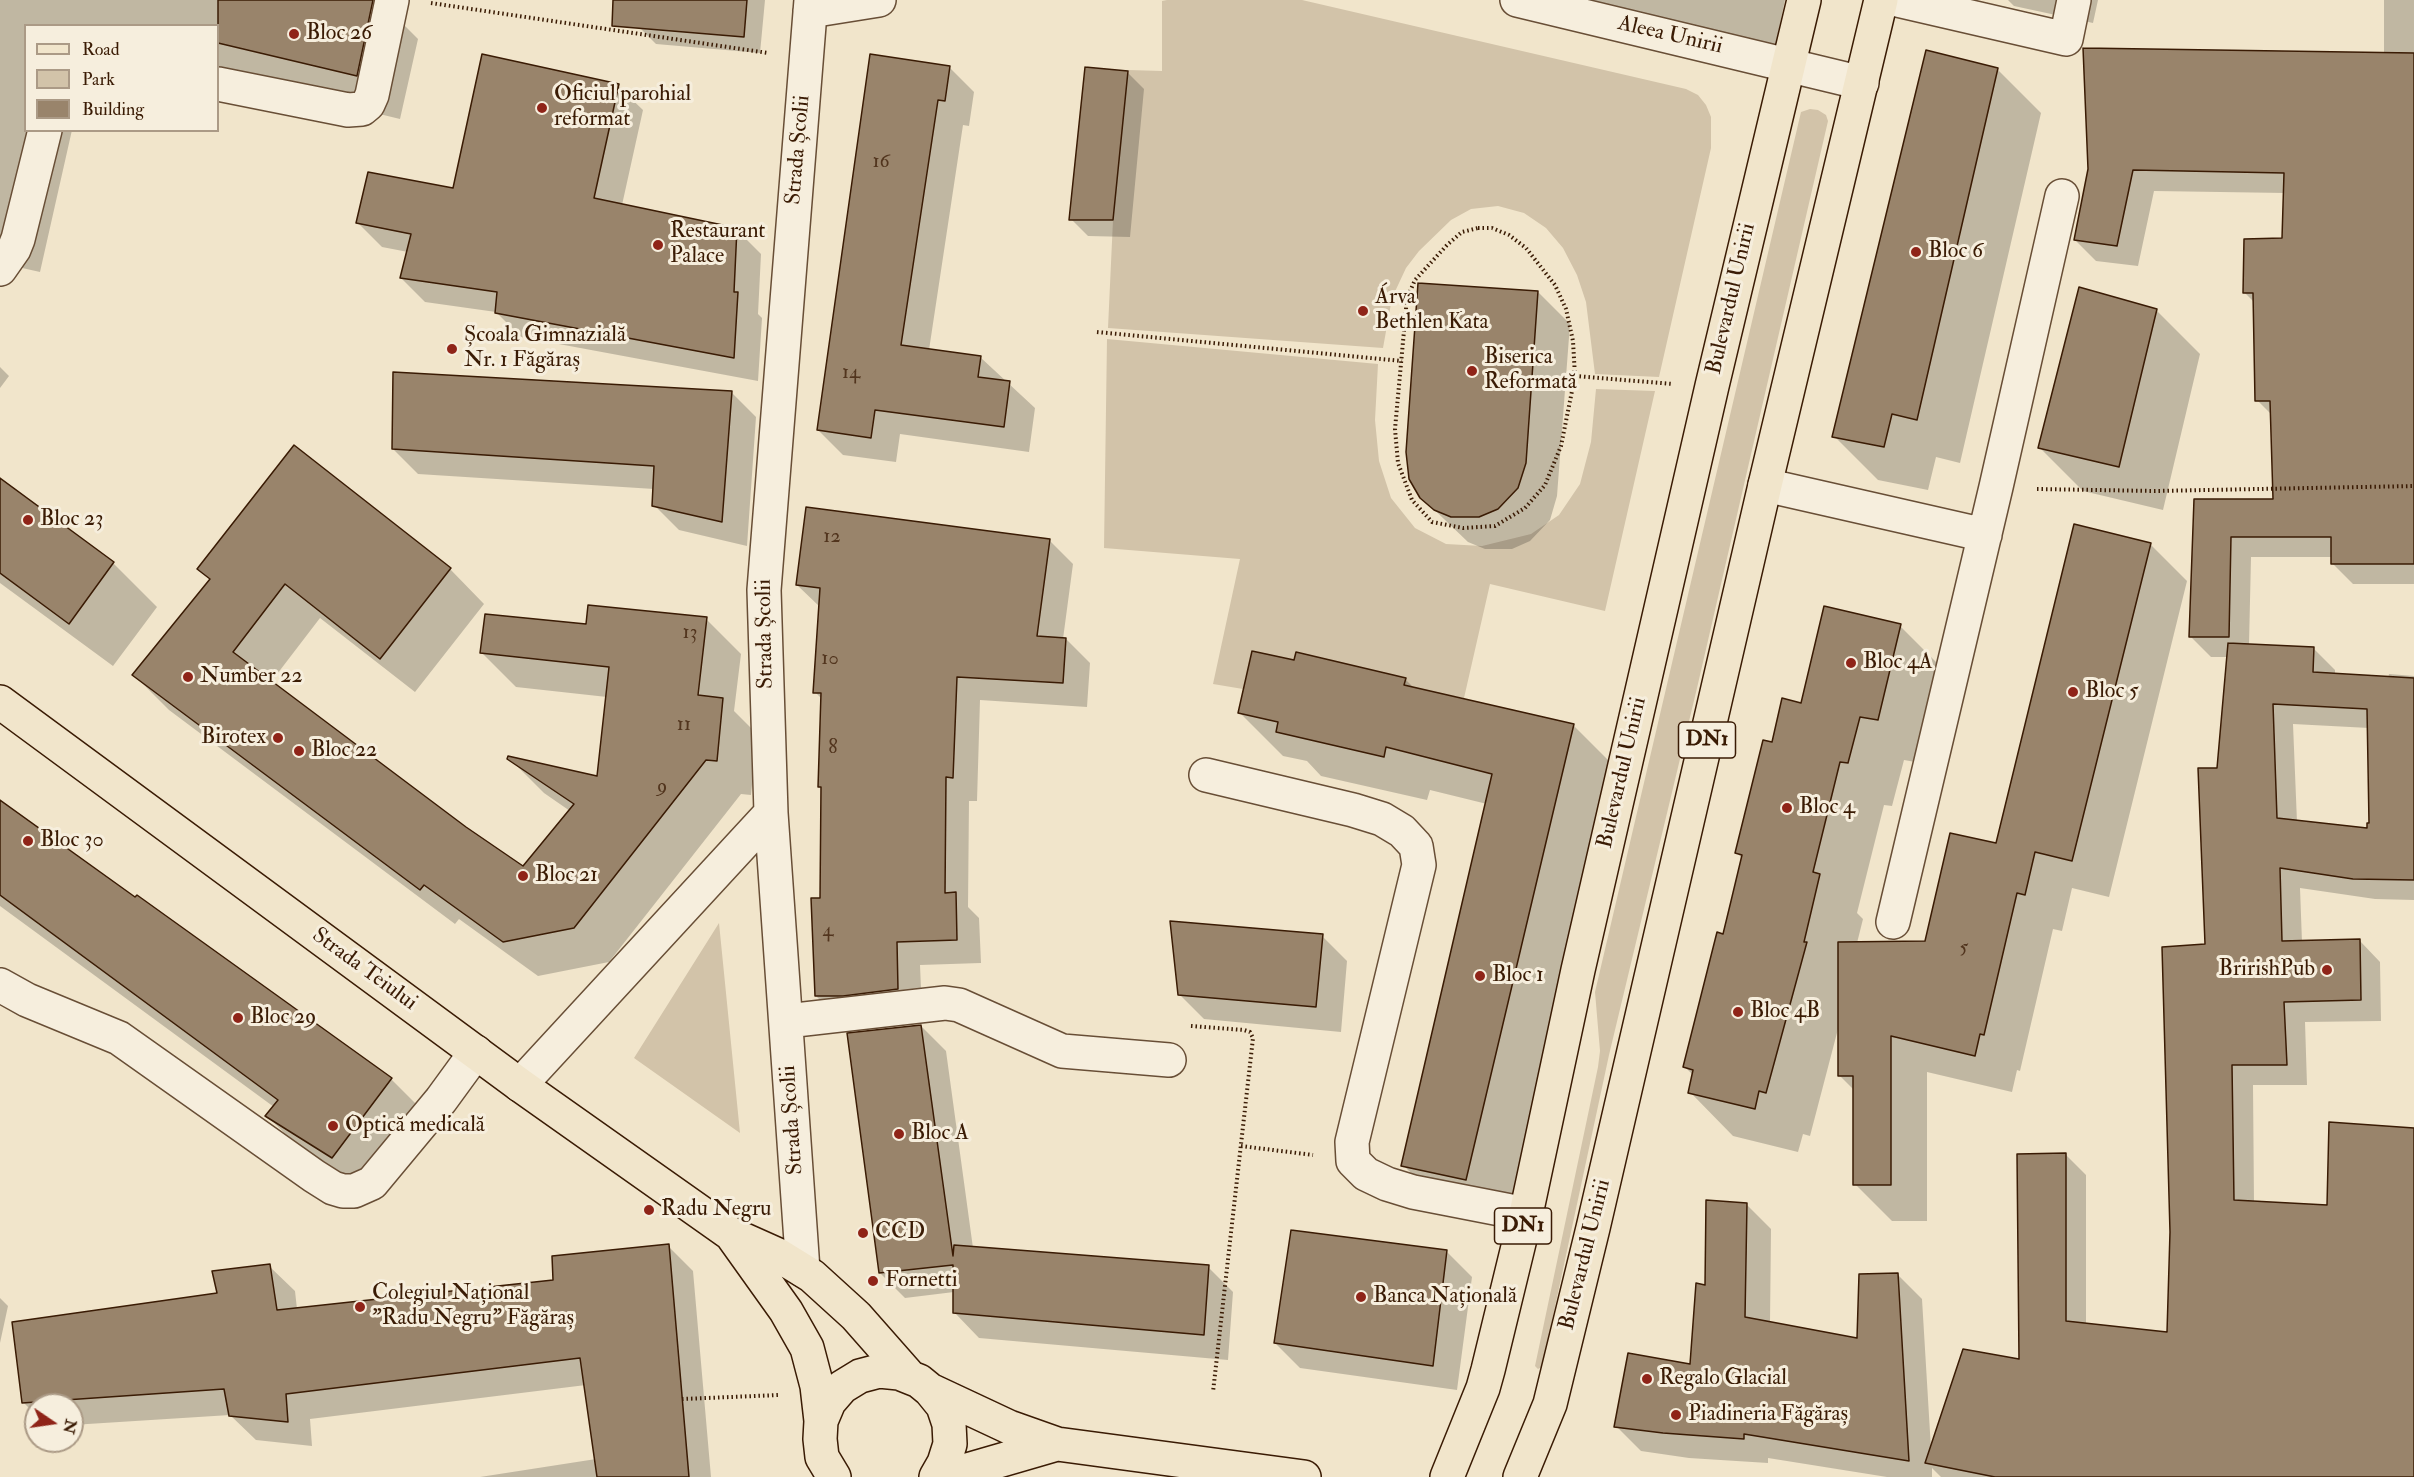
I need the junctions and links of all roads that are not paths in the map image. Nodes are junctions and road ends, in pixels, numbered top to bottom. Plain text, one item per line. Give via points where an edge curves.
1 (879, 0) edge
2 (1517, 0) edge
3 (1804, 0) edge
4 (1881, 0) edge
5 (1897, 0) edge
6 (2074, 0) edge
7 (408, 1) edge
8 (810, 5) edge
9 (1787, 64) junction
10 (1862, 83) junction
11 (219, 84) edge
12 (45, 132) edge
13 (2062, 196) dead end
14 (0, 269) edge
15 (1765, 485) junction
16 (1985, 535) junction
17 (0, 702) edge
18 (1206, 775) dead end
19 (771, 813) junction
20 (1893, 922) dead end
21 (0, 985) edge
22 (787, 1021) junction
23 (476, 1052) junction
24 (1169, 1060) dead end
25 (520, 1085) junction
26 (1526, 1214) junction
27 (730, 1234) junction
28 (803, 1270) junction
29 (919, 1383) junction
30 (821, 1421) junction
31 (1057, 1444) junction
32 (825, 1470) edge
33 (936, 1477) edge
34 (943, 1477) edge
35 (1304, 1477) edge
36 (1447, 1477) edge
37 (1520, 1477) edge

1 - 8 street
2 - 9 street, Aleea Unirii
3 - 9 main road, Bulevardul Unirii / DN1
4 - 10 main road, Bulevardul Unirii / DN1
5 - 6 street via 2066,39
7 - 11 street via 372,95 362,109 348,110
8 - 19 street, Strada Școlii via 765,560
9 - 10 street
9 - 26 main road, Bulevardul Unirii / DN1 via 1578,970
10 - 15 main road, Bulevardul Unirii / DN1
12 - 14 street via 18,239
13 - 16 street
15 - 16 street
15 - 37 main road, Bulevardul Unirii / DN1 via 1550,1404
16 - 20 street
17 - 23 main road, Strada Teiului
18 - 26 street via 1382,819 1402,831 1416,846 1419,865 1352,1142 1353,1161 1366,1174 1413,1192
19 - 22 street, Strada Școlii
19 - 25 street
21 - 23 street via 118,1038 314,1176 343,1191 372,1183
22 - 24 street via 945,1003 959,1005 1062,1051
22 - 28 street, Strada Școlii
23 - 25 main road, Strada Teiului
25 - 27 main road, Strada Teiului
26 - 36 main road, Bulevardul Unirii / DN1 via 1483,1388
27 - 28 main road
27 - 30 main road via 786,1311 807,1348
28 - 29 main road via 849,1307
29 - 30 main road via 879,1371 860,1376 842,1387 829,1402
29 - 31 main road via 1009,1427
29 - 33 main road via 943,1406 949,1424 950,1444
30 - 32 main road
31 - 34 main road
31 - 35 main road

